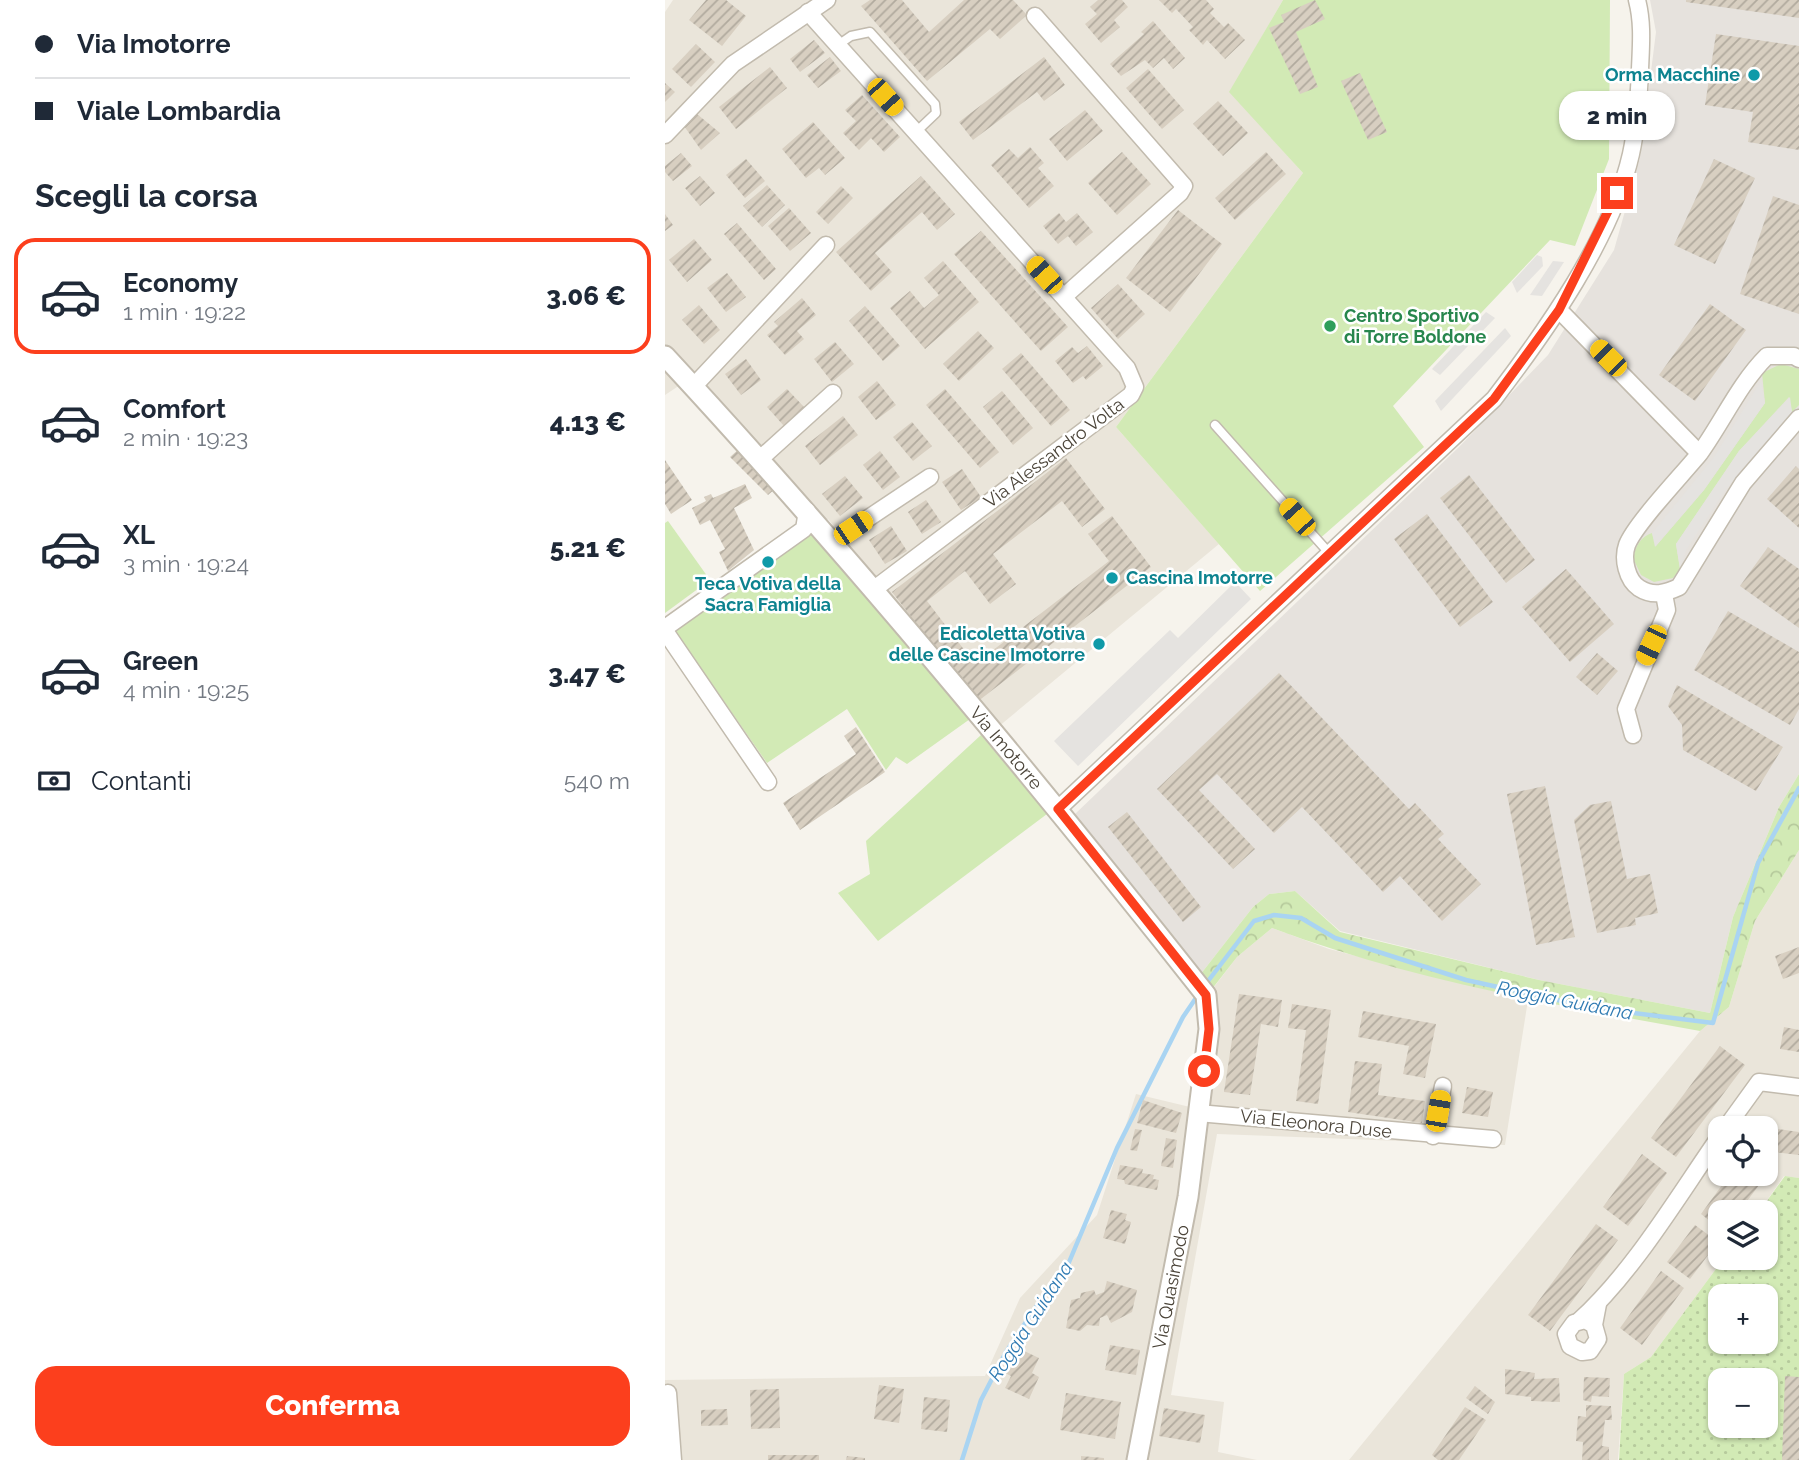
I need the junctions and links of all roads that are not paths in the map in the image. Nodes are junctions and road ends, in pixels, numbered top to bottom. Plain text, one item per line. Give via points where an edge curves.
1 (827, 0) edge
2 (1637, 0) edge
3 (808, 12) junction
4 (1035, 16) dead end
5 (838, 45) junction
6 (916, 132) junction
7 (665, 135) edge
8 (826, 245) dead end
9 (1062, 295) junction
10 (1559, 310) junction
11 (665, 356) edge
12 (1799, 359) edge
13 (694, 387) junction
14 (833, 393) dead end
15 (1799, 418) edge
16 (1215, 425) dead end
17 (1699, 453) junction
18 (760, 459) junction
19 (930, 477) dead end
20 (807, 511) junction
21 (834, 541) junction
22 (1330, 554) junction
23 (873, 590) junction
24 (1664, 594) junction
25 (665, 629) edge
26 (1633, 735) dead end
27 (768, 782) dead end
28 (1058, 809) junction
29 (1443, 1086) dead end
30 (1799, 1087) edge
31 (1198, 1113) junction
32 (1734, 1116) edge
33 (1433, 1136) junction
34 (1493, 1139) dead end
35 (1708, 1153) edge
36 (1587, 1323) dead end
37 (668, 1393) dead end
38 (673, 1460) edge
39 (1137, 1460) edge

1 - 3 street
2 - 10 street via 1640,77 1631,154 1610,213
3 - 5 street, Via Alessandro Volta
3 - 7 street via 733,64
4 - 9 street via 1184,186
5 - 6 street, Via Alessandro Volta
5 - 6 lane via 870,32 907,73 936,109
6 - 9 street, Via Alessandro Volta
8 - 13 street
9 - 23 street, Via Alessandro Volta via 1127,368 1135,387 1131,395
10 - 17 street
10 - 22 street via 1494,399
11 - 13 street, Via Imotorre
12 - 17 street via 1767,356 1752,371
13 - 18 street, Via Imotorre
14 - 18 street
15 - 24 street via 1743,483 1679,587
16 - 22 lane
17 - 24 street via 1627,545 1625,565 1634,585
18 - 20 street, Via Imotorre
19 - 21 street
20 - 21 street, Via Imotorre
20 - 25 street via 804,529
21 - 23 street, Via Imotorre
22 - 28 street
23 - 28 street, Via Imotorre
24 - 26 street via 1667,610 1626,709
25 - 27 street
28 - 31 street, Via Imotorre via 1206,995 1209,1029
29 - 33 street
30 - 32 street via 1759,1082
31 - 33 street, Via Eleonora Duse
31 - 39 street, Via Quasimodo via 1188,1197
33 - 34 street, Via Eleonora Duse
35 - 36 street
37 - 38 street

